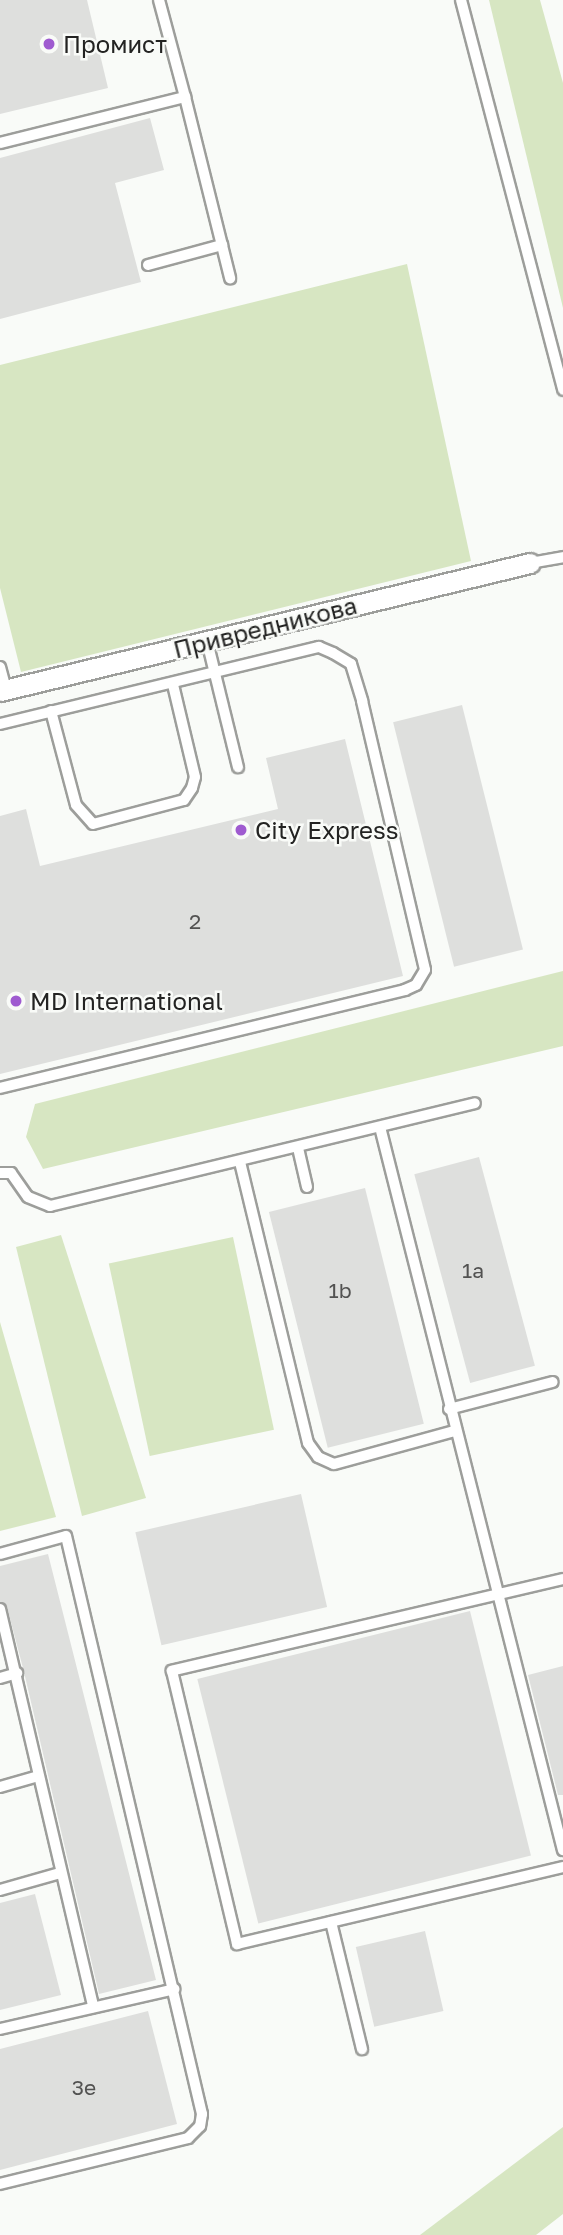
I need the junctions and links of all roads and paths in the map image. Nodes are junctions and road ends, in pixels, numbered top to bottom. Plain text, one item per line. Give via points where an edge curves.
1 (159, 0) edge
2 (461, 0) edge
3 (185, 97) junction
4 (0, 144) edge
5 (222, 245) junction
6 (148, 265) dead end
7 (230, 278) dead end
8 (563, 390) edge
9 (563, 557) edge
10 (530, 563) joint
11 (207, 641) junction
12 (0, 667) edge
13 (215, 675) junction
14 (173, 685) junction
15 (3, 691) edge
16 (51, 711) junction
17 (0, 724) edge
18 (238, 767) dead end
19 (0, 1088) edge
20 (475, 1104) dead end
21 (380, 1127) junction
22 (298, 1148) junction
23 (240, 1162) junction
24 (0, 1173) edge
25 (307, 1187) dead end
26 (553, 1382) dead end
27 (449, 1409) junction
28 (455, 1431) junction
29 (0, 1554) edge
30 (563, 1579) edge
31 (499, 1594) junction
32 (0, 1609) edge
33 (17, 1673) junction
34 (0, 1678) edge
35 (38, 1776) junction
36 (0, 1787) edge
37 (563, 1850) edge
38 (563, 1867) edge
39 (60, 1873) junction
40 (0, 1890) edge
41 (331, 1922) junction
42 (174, 1989) junction
43 (93, 2007) junction
44 (0, 2029) edge
45 (362, 2049) dead end
46 (0, 2184) edge

1 - 3 lane
2 - 8 lane
3 - 4 lane
3 - 5 lane
5 - 6 lane
5 - 7 lane
9 - 10 lane
10 - 11 street, Привредникова
11 - 13 lane
11 - 15 street, Привредникова
12 - 15 lane
13 - 14 lane
13 - 18 lane
13 - 19 lane via 319,647 351,664 425,970 416,985 405,990
14 - 16 lane
14 - 16 lane via 195,777 192,788 184,800 93,824 76,804
16 - 17 lane
20 - 21 lane
21 - 22 lane
21 - 27 lane
22 - 23 lane
22 - 25 lane
23 - 24 lane via 50,1206 28,1197 11,1173
23 - 28 lane via 308,1443 318,1457 334,1464
26 - 27 lane
27 - 28 lane
28 - 31 lane
29 - 42 lane via 66,1536
30 - 31 lane
31 - 37 lane
31 - 41 lane via 172,1671 237,1944
32 - 33 lane
33 - 34 lane
33 - 35 lane
35 - 36 lane
35 - 39 lane
38 - 41 lane
39 - 40 lane
39 - 43 lane
41 - 45 lane
42 - 43 lane
42 - 46 lane via 202,2114 195,2133
43 - 44 lane

